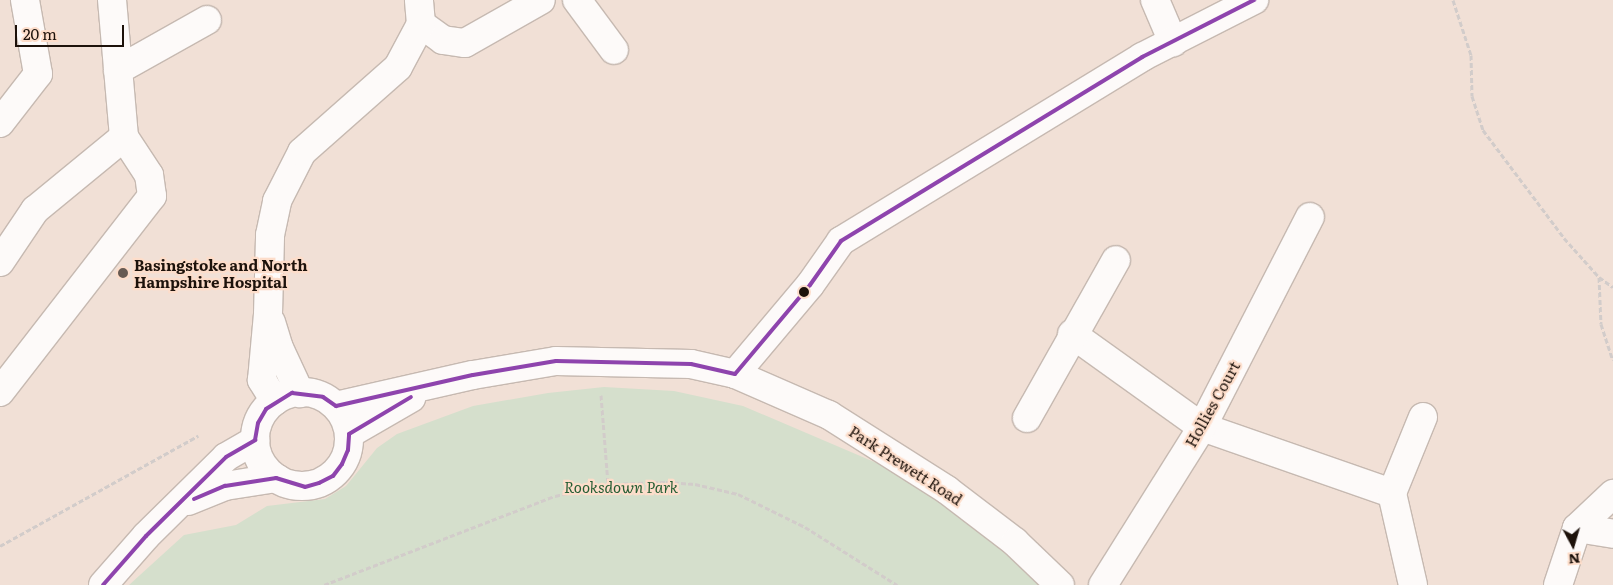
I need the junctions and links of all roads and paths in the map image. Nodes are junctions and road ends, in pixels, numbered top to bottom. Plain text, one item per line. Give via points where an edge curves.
1 (25, 0) edge
2 (542, 0) edge
3 (577, 0) edge
4 (1155, 0) edge
5 (1254, 0) edge
6 (1453, 0) edge
7 (114, 1) edge
8 (420, 12) edge
9 (207, 20) dead end
10 (1172, 42) junction
11 (614, 50) dead end
12 (118, 70) junction
13 (0, 123) edge
14 (124, 137) junction
15 (1310, 217) dead end
16 (1116, 260) dead end
17 (0, 262) edge
18 (1599, 277) junction
19 (1613, 287) edge
20 (268, 314) junction
21 (1072, 334) junction
22 (1613, 360) edge
23 (599, 362) junction
24 (735, 374) junction
25 (473, 375) junction
26 (0, 392) edge
27 (300, 392) junction
28 (275, 401) junction
29 (336, 406) junction
30 (1423, 417) dead end
31 (1027, 418) dead end
32 (1202, 427) junction
33 (203, 433) dead end
34 (349, 434) junction
35 (255, 440) junction
36 (276, 478) junction
37 (608, 484) junction
38 (1392, 493) junction
39 (1613, 494) edge
40 (166, 517) junction
41 (1577, 528) junction
42 (1613, 534) edge
43 (0, 546) edge
44 (104, 585) edge
45 (324, 585) edge
46 (896, 585) edge
47 (1060, 585) edge
48 (1103, 585) edge
49 (1413, 585) edge
50 (1558, 585) edge

1 - 13 street via 38,74
2 - 8 street via 464,44 443,40
3 - 11 street
4 - 10 street
5 - 10 street
6 - 18 path via 1471,54 1472,96 1483,130 1564,238
7 - 12 street
8 - 20 street via 407,52 387,79 316,137 289,172 277,201 270,235
9 - 12 street
10 - 24 street via 1142,57 842,241 810,285
12 - 14 street
14 - 17 street via 35,210
14 - 26 street via 150,175 152,196
15 - 32 street, Hollies Court
16 - 21 street
18 - 19 path
18 - 22 path via 1601,324
20 - 27 street via 279,348
20 - 28 street via 262,380
21 - 31 street
21 - 32 street
23 - 24 street, Park Prewett Road via 692,364
23 - 25 street, Park Prewett Road via 556,362
23 - 37 path
24 - 47 street, Park Prewett Road via 829,415 947,490 1015,542
25 - 29 street, Park Prewett Road
25 - 34 street, Park Prewett Road via 403,400
27 - 28 street
27 - 29 street via 323,397
28 - 35 street via 258,423
29 - 34 street
30 - 38 street
32 - 38 street
32 - 48 street, Hollies Court
33 - 43 path
34 - 36 street via 348,450 333,476 304,486
35 - 36 street via 257,454
35 - 40 street via 226,457
36 - 40 street via 209,491
37 - 45 path via 555,496
37 - 46 path via 685,483 738,494 805,527
38 - 49 street
39 - 41 street
40 - 44 street
41 - 42 street
41 - 50 street

